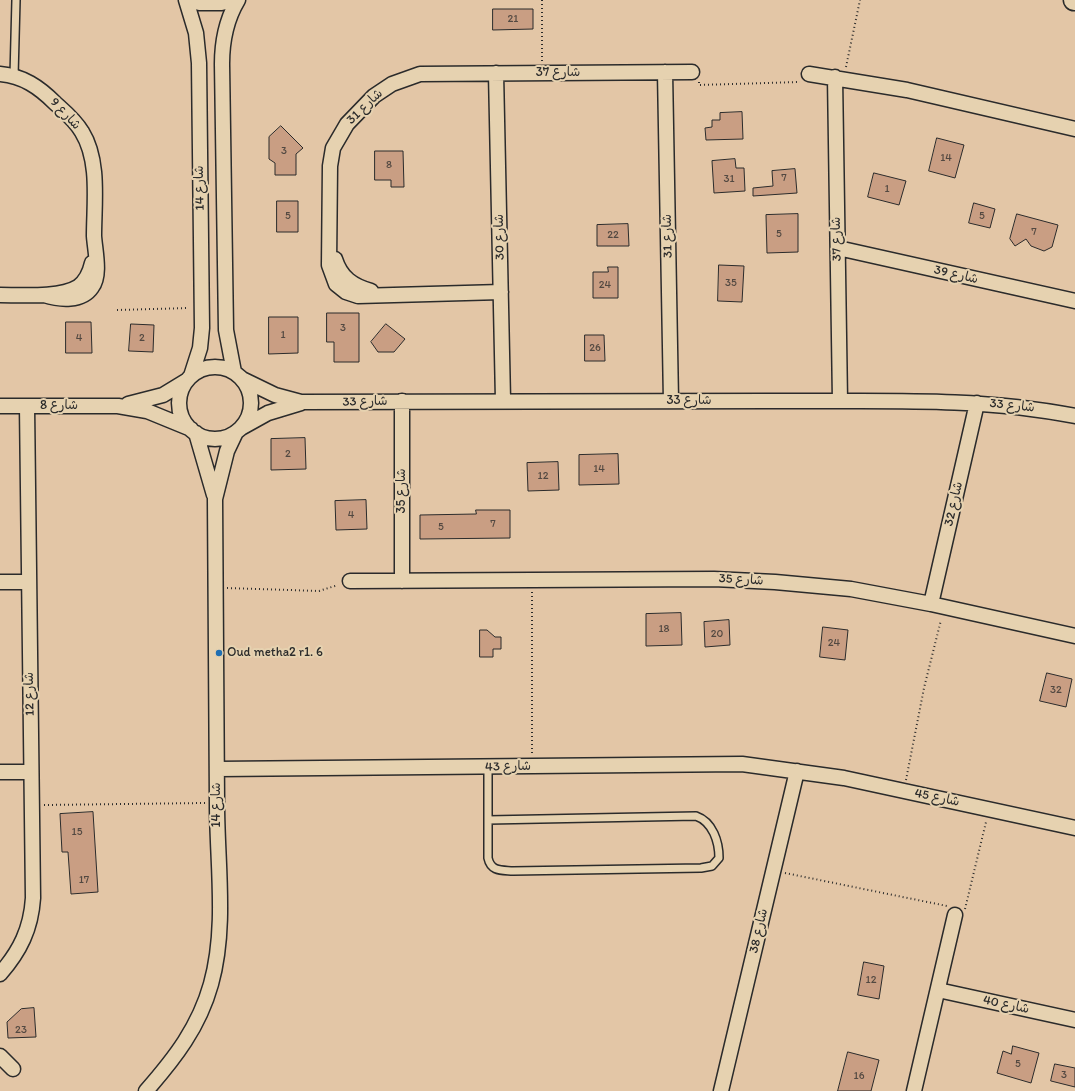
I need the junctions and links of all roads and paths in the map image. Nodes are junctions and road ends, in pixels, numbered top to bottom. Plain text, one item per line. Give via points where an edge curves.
1 (16, 0) edge
2 (186, 0) edge
3 (199, 0) edge
4 (222, 0) edge
5 (238, 0) edge
6 (542, 0) edge
7 (860, 0) edge
8 (665, 72) junction
9 (496, 73) junction
10 (542, 73) junction
11 (0, 74) edge
12 (696, 75) joint
13 (14, 76) junction
14 (805, 76) joint
15 (839, 78) junction
16 (1075, 129) edge
17 (838, 248) junction
18 (501, 292) junction
19 (0, 296) edge
20 (1075, 301) edge
21 (202, 307) junction
22 (117, 310) dead end
23 (238, 376) junction
24 (189, 378) junction
25 (503, 400) junction
26 (402, 401) junction
27 (671, 401) junction
28 (840, 401) junction
29 (301, 402) junction
30 (977, 403) junction
31 (0, 406) edge
32 (27, 406) junction
33 (118, 406) junction
34 (1075, 416) edge
35 (238, 430) junction
36 (194, 431) junction
37 (215, 499) junction
38 (350, 581) joint
39 (402, 581) junction
40 (532, 581) junction
41 (0, 582) edge
42 (29, 582) junction
43 (216, 587) junction
44 (938, 606) junction
45 (1075, 636) edge
46 (488, 767) junction
47 (532, 767) junction
48 (218, 769) junction
49 (797, 771) junction
50 (0, 772) edge
51 (31, 772) junction
52 (904, 790) junction
53 (217, 803) junction
54 (32, 805) junction
55 (989, 809) junction
56 (488, 820) junction
57 (1075, 828) edge
58 (774, 870) junction
59 (952, 911) junction
60 (0, 974) edge
61 (938, 990) junction
62 (1075, 1020) edge
63 (0, 1056) edge
64 (13, 1068) dead end
65 (146, 1091) edge
66 (721, 1091) edge
67 (914, 1091) edge

1 - 13 lane
2 - 21 street, شارع 14 via 196,33 199,64
3 - 4 main road
5 - 23 street, شارع 14 via 227,25 222,64 226,330
6 - 10 path
7 - 15 path
8 - 10 street, شارع 37
8 - 12 street, شارع 37
8 - 27 street, شارع 31
9 - 10 street, شارع 37
9 - 18 street, شارع 30
9 - 18 street, شارع 31 via 420,74 392,84 374,96 347,124 333,148 330,166 330,237 341,274 357,286 385,294
11 - 13 street, شارع 9
12 - 14 path via 699,85 802,82
13 - 19 street, شارع 9 via 39,87 76,124 87,141 94,173 95,255 89,273 78,287 44,295
14 - 15 street
15 - 16 street via 947,98
15 - 17 street, شارع 37
17 - 20 street, شارع 39
17 - 28 street, شارع 37
18 - 25 street, شارع 30
21 - 22 path
21 - 24 street, شارع 14 via 200,348
23 - 24 street via 226,368 212,367 199,370
23 - 29 street, شارع 33 via 275,395
23 - 35 street via 248,388 250,404 247,419
24 - 33 street, شارع 8 via 180,386 158,397
24 - 36 street via 182,390 180,405 184,421
25 - 26 street, شارع 33
25 - 27 street, شارع 33
26 - 29 street, شارع 33
26 - 39 street, شارع 35
27 - 28 street, شارع 33
28 - 30 street, شارع 33
29 - 35 street, شارع 33 via 268,413
30 - 34 street, شارع 33
30 - 44 street, شارع 32
31 - 32 street, شارع 8
32 - 33 street, شارع 8
32 - 42 street, شارع 12
33 - 36 street, شارع 8 via 147,411
35 - 36 street via 226,437 216,438 206,437
35 - 37 street, شارع 14 via 223,463
36 - 37 street, شارع 14
37 - 43 street, شارع 14
38 - 39 street, شارع 35
38 - 43 path via 318,591
39 - 40 street, شارع 35
40 - 44 street, شارع 35 via 752,581 851,589
40 - 47 path
41 - 42 street
42 - 51 street, شارع 12
43 - 48 street, شارع 14
44 - 45 street, شارع 35
44 - 52 path
46 - 47 street, شارع 43
46 - 48 street, شارع 43
46 - 56 lane
47 - 49 street, شارع 43 via 727,764
48 - 53 street, شارع 14
49 - 52 street, شارع 45
49 - 58 street, شارع 38
50 - 51 street
51 - 54 street, شارع 12
52 - 55 street, شارع 45
53 - 54 path
53 - 65 street, شارع 14 via 218,941 211,983 190,1034 176,1056
54 - 60 street, شارع 12 via 32,912 19,949
55 - 57 street, شارع 45
55 - 59 path via 967,904 963,912
56 - 56 lane via 489,861 499,870 707,868 719,858 719,844 705,821 690,816
58 - 59 path
58 - 66 street, شارع 38
59 - 61 street
61 - 62 street, شارع 40
61 - 67 street
63 - 64 street

